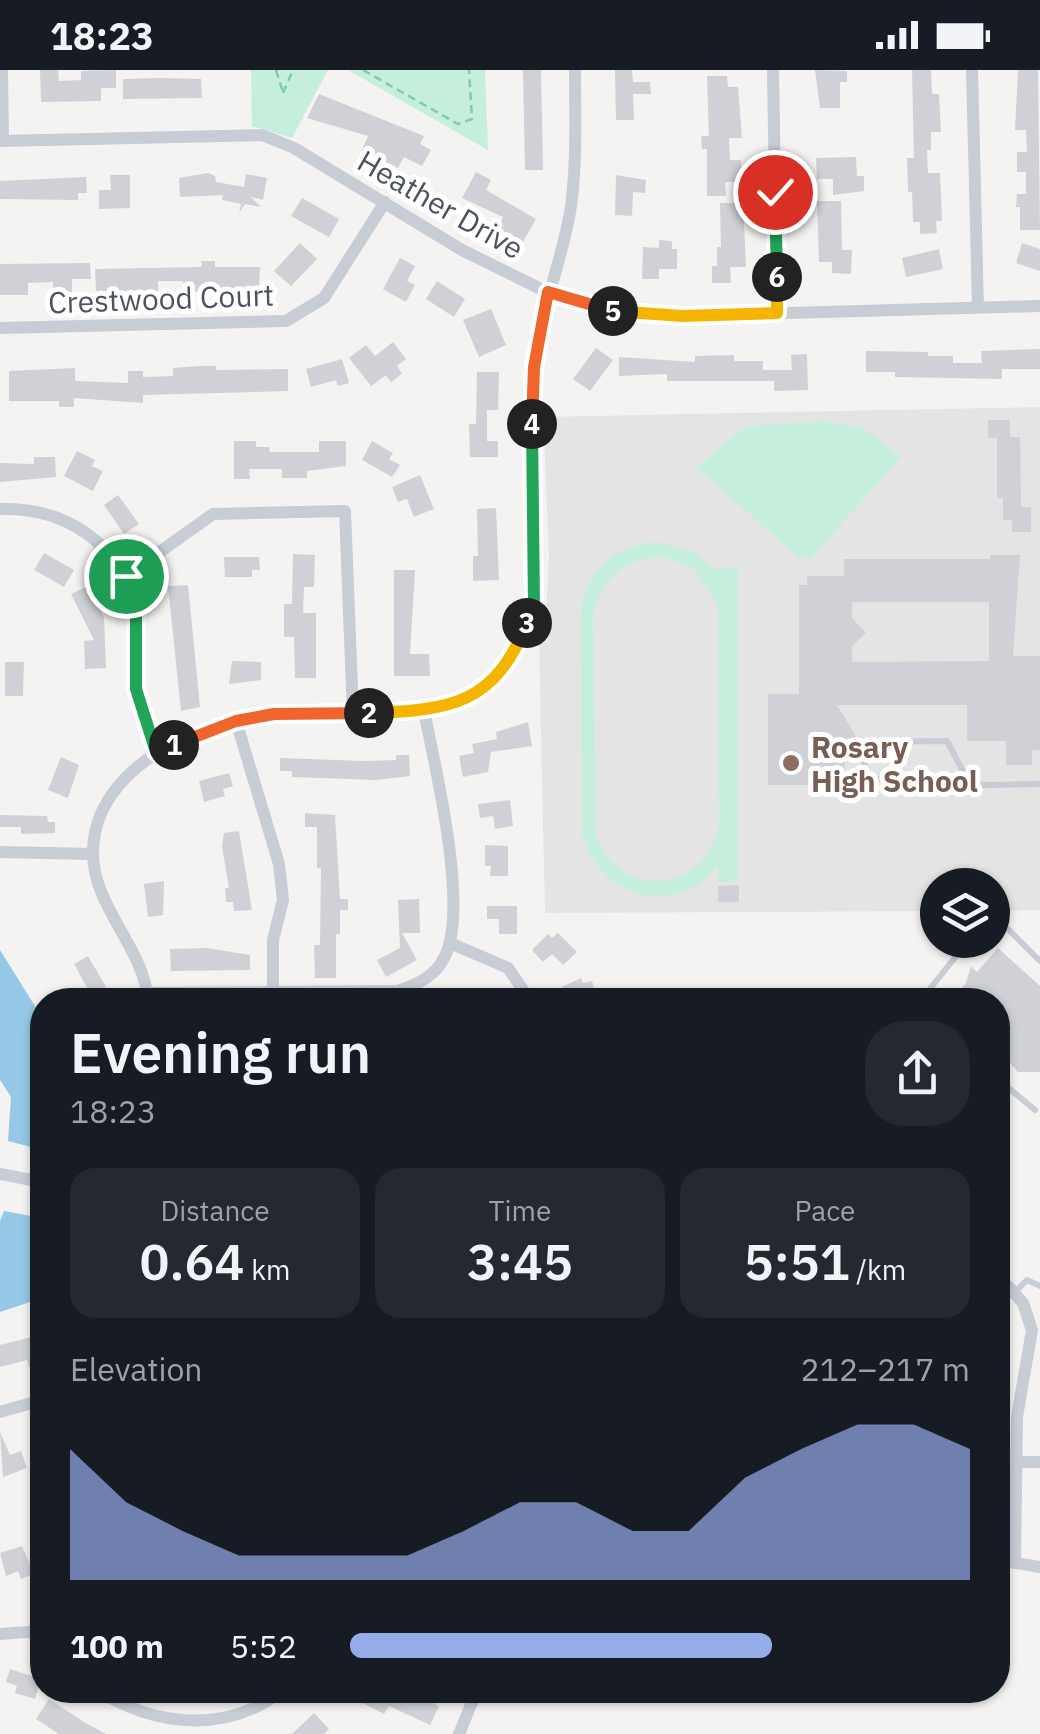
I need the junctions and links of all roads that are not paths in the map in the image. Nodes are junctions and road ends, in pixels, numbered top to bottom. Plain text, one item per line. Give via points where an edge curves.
1 (2, 70) edge
2 (575, 70) edge
3 (773, 70) edge
4 (972, 70) edge
5 (1, 141) edge
6 (385, 202) junction
7 (548, 292) junction
8 (1040, 306) edge
9 (978, 308) junction
10 (777, 313) junction
11 (0, 328) edge
12 (0, 509) edge
13 (126, 576) junction
14 (424, 711) junction
15 (353, 714) junction
16 (236, 721) junction
17 (156, 752) junction
18 (966, 777) junction
19 (1040, 784) edge
20 (0, 852) edge
21 (93, 854) junction
22 (1010, 930) edge
23 (450, 943) junction
24 (955, 958) edge
25 (1040, 961) edge
26 (145, 988) edge
27 (274, 988) edge
28 (406, 988) edge
29 (522, 988) edge
30 (931, 988) edge
31 (1010, 1089) edge
32 (1036, 1110) dead end
33 (0, 1174) edge
34 (30, 1180) edge
35 (1040, 1286) edge
36 (1010, 1288) edge
37 (1014, 1293) junction
38 (1035, 1358) edge
39 (30, 1403) edge
40 (0, 1412) edge
41 (1018, 1462) junction
42 (1040, 1462) edge
43 (1010, 1561) edge
44 (1015, 1562) junction
45 (1040, 1566) edge
46 (30, 1632) edge
47 (0, 1634) edge
48 (119, 1703) edge
49 (267, 1703) edge
50 (471, 1703) edge
51 (459, 1734) edge

1 - 5 street
2 - 7 street via 571,204
3 - 10 street
4 - 9 street
5 - 6 street, Heather Drive via 262,135
6 - 7 street, Heather Drive
6 - 11 street, Crestwood Court via 324,298 286,320
7 - 10 street, Heather Drive via 626,313
7 - 14 street via 532,394 534,607 512,662 471,697
8 - 9 street, Heather Drive
9 - 10 street, Heather Drive
12 - 13 street via 62,516 95,538
13 - 15 street via 213,514 344,511
13 - 17 street via 136,612 136,689
14 - 15 street
14 - 23 street via 452,851
15 - 16 street
16 - 17 street
16 - 27 street via 280,864
17 - 21 street via 126,774 101,807
18 - 18 lane via 865,779 864,742 947,741
18 - 19 lane via 982,786
20 - 21 street
21 - 26 street via 101,894 131,944
22 - 25 lane
23 - 28 street via 436,970
23 - 29 street via 508,968
24 - 30 lane
31 - 32 lane
33 - 34 street
35 - 37 lane via 1027,1280
36 - 37 street
37 - 38 street via 1032,1330
38 - 41 street via 1018,1401
39 - 40 street
41 - 42 street
41 - 44 street
43 - 44 street
44 - 45 street
46 - 47 street
48 - 49 street via 172,1721 219,1720
50 - 51 street

